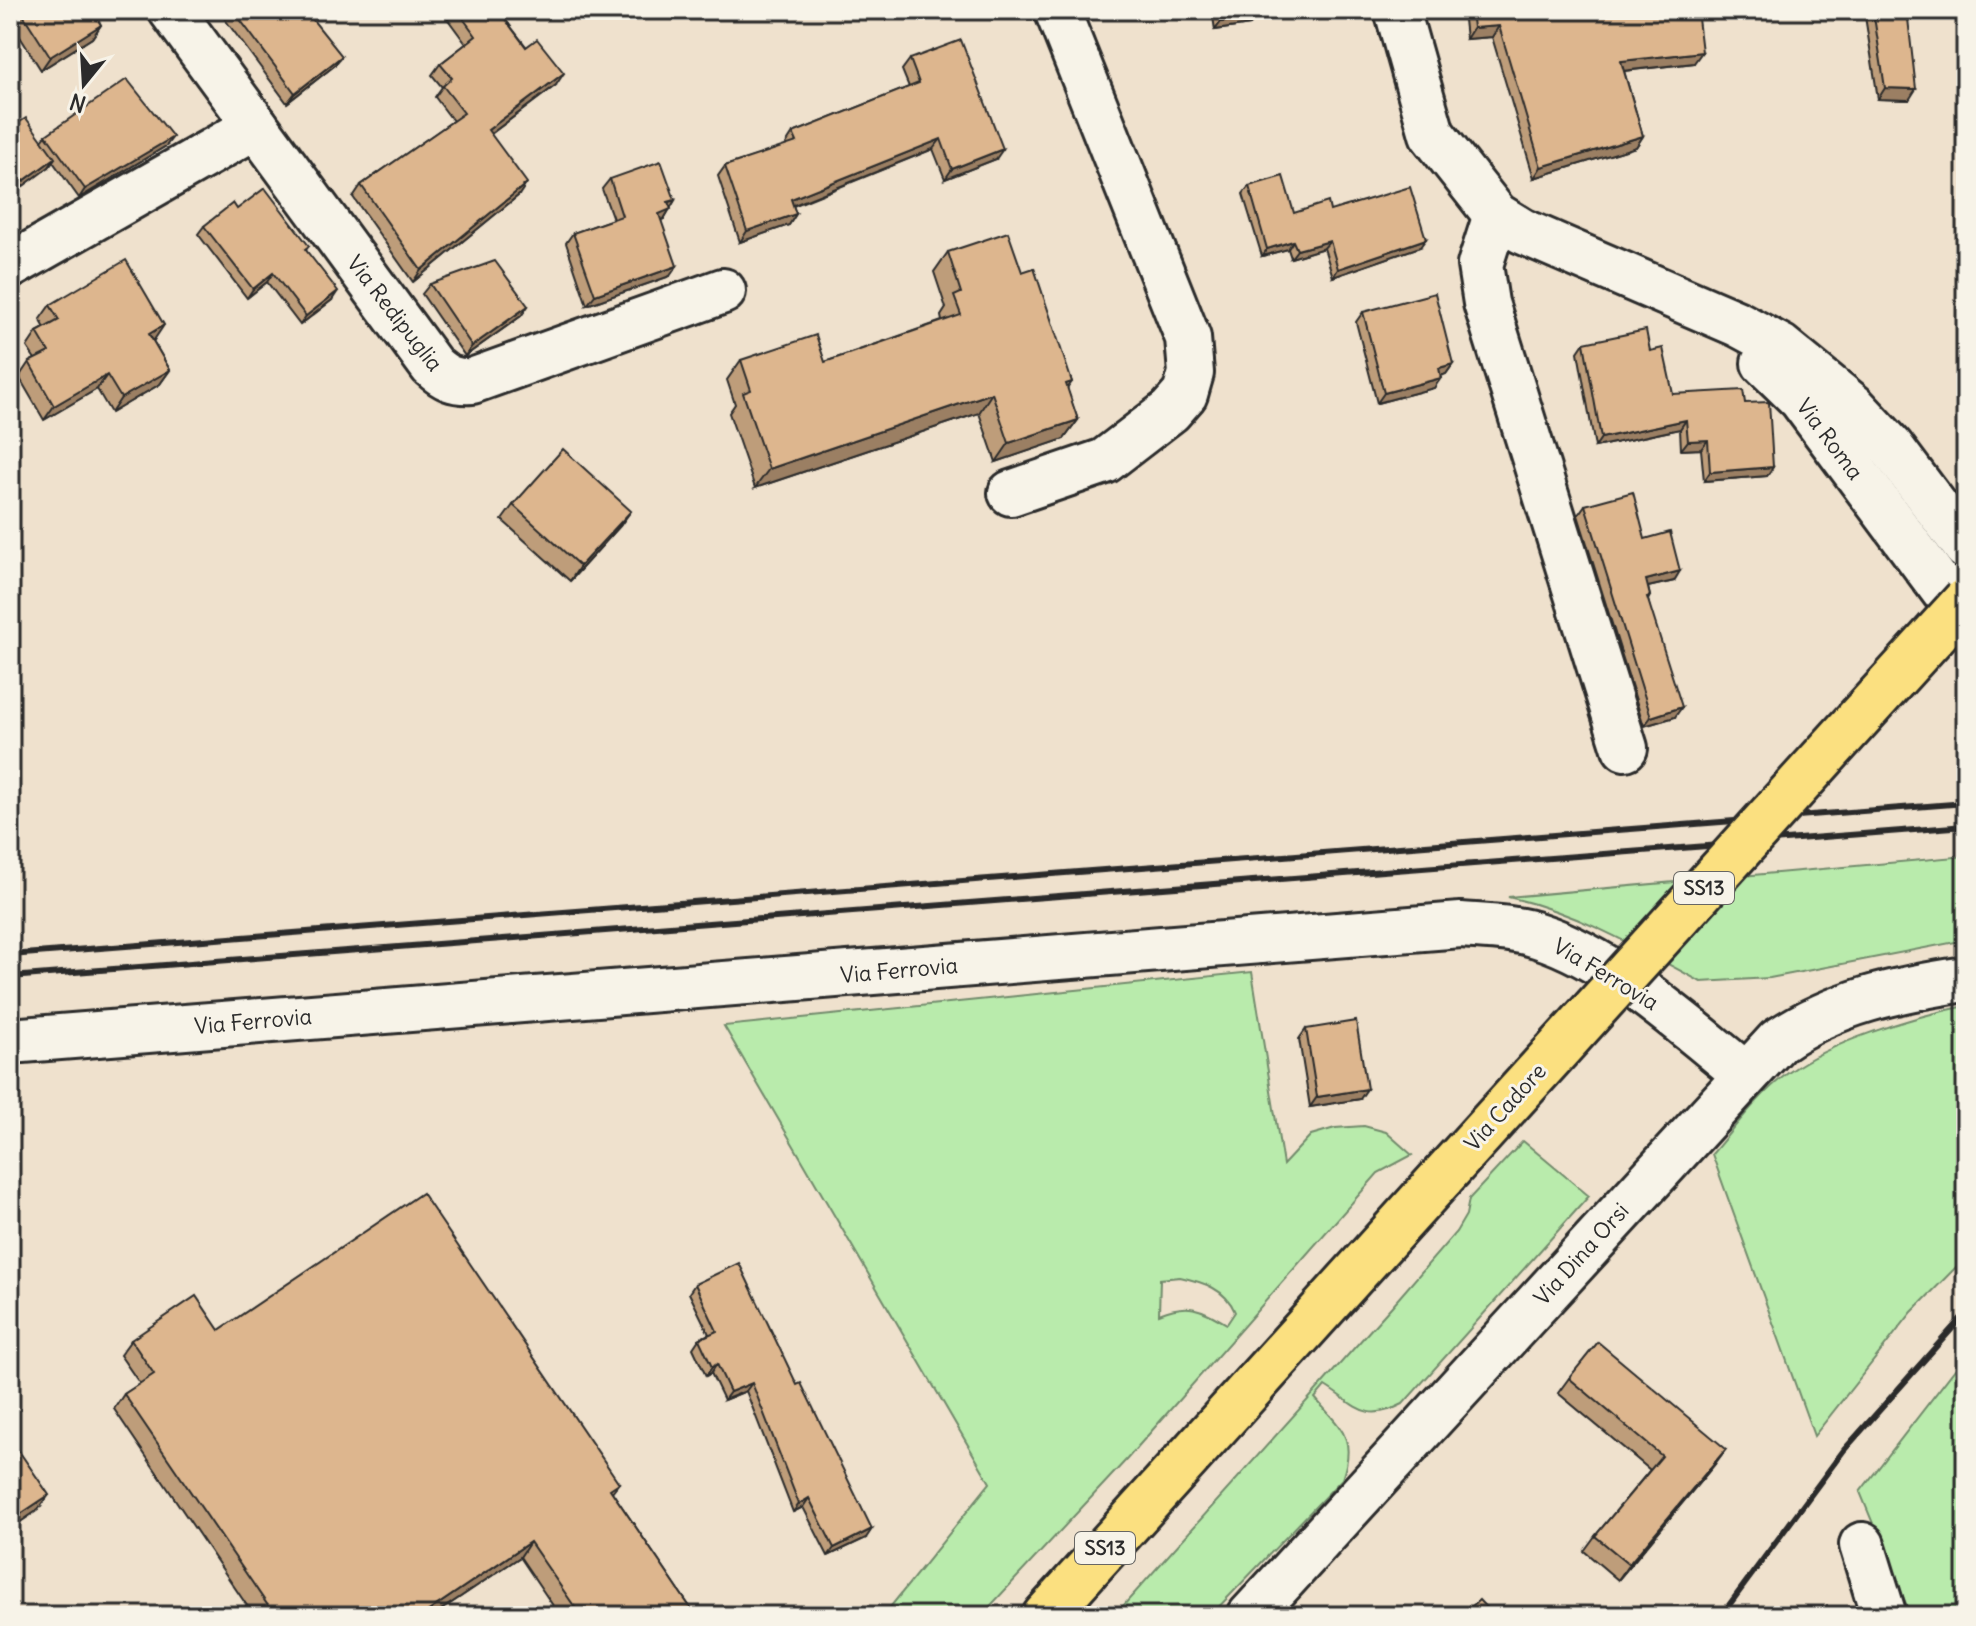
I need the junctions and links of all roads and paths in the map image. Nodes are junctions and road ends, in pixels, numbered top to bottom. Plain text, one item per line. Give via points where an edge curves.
1 (171, 10) edge
2 (1057, 10) edge
3 (1397, 10) edge
4 (256, 126) junction
5 (1496, 215) junction
6 (10, 266) edge
7 (723, 291) dead end
8 (1659, 292) junction
9 (1011, 493) dead end
10 (1966, 547) edge
11 (1966, 600) edge
12 (1966, 621) edge
13 (1625, 748) dead end
14 (1966, 979) edge
15 (10, 1041) edge
16 (1745, 1074) junction
17 (1862, 1545) dead end
18 (1045, 1616) edge
19 (1250, 1616) edge
20 (1884, 1616) edge

1 - 4 street, Via Redipuglia
2 - 9 street via 1188,338 1191,373 1185,394 1105,461
3 - 5 street, Via Roma via 1432,134
4 - 6 street
4 - 7 street, Via Redipuglia via 432,366 455,382 472,381
5 - 8 street, Via Roma
5 - 13 street via 1480,265 1486,303
8 - 10 street, Via Roma via 1738,324 1819,376 1891,447
8 - 12 street, Via Roma via 1766,364 1801,399
11 - 18 main road, Via Cadore / SS13, bridge
14 - 16 street, Via Dina Orsi via 1879,995 1825,1013 1778,1041
15 - 16 street, Via Ferrovia via 1461,925 1507,928 1564,944 1655,1002
16 - 19 street, Via Dina Orsi
17 - 20 street

